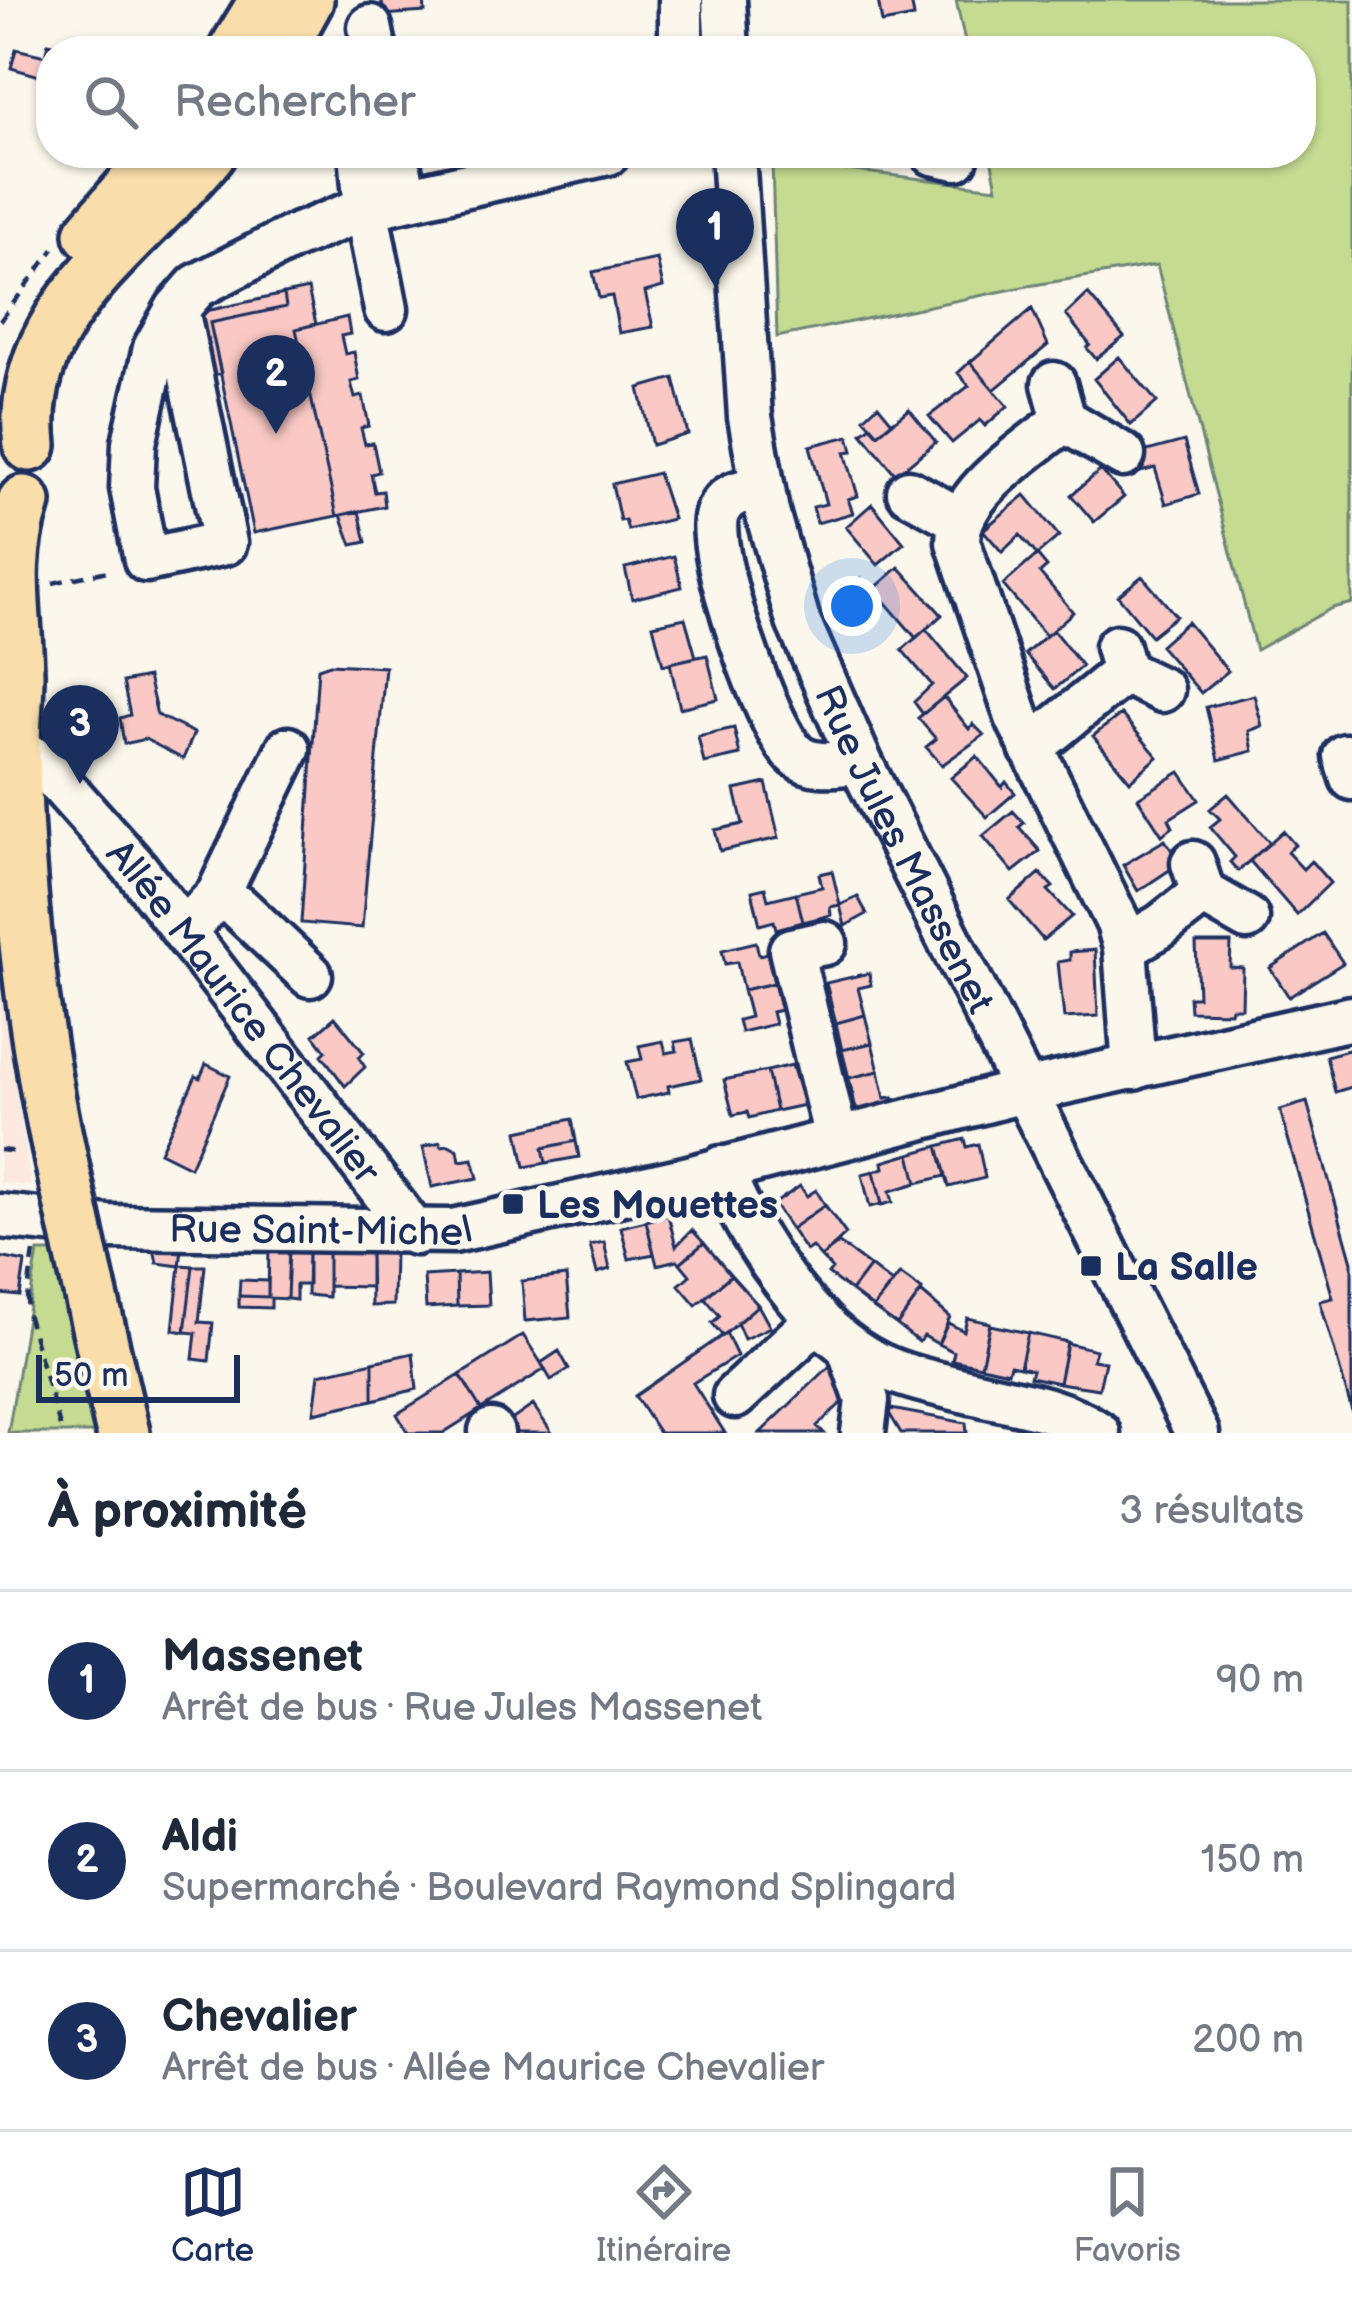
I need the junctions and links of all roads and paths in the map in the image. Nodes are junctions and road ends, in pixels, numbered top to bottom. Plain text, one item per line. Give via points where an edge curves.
1 (266, 0) edge
2 (307, 0) edge
3 (681, 0) edge
4 (724, 0) edge
5 (244, 36) edge
6 (287, 36) edge
7 (681, 36) edge
8 (726, 36) edge
9 (148, 168) edge
10 (196, 168) edge
11 (219, 168) edge
12 (368, 168) edge
13 (393, 168) edge
14 (541, 168) edge
15 (734, 168) edge
16 (386, 203) junction
17 (150, 219) junction
18 (177, 309) junction
19 (386, 309) dead end
20 (0, 363) edge
21 (15, 426) edge
22 (1123, 455) dead end
23 (762, 488) junction
24 (909, 492) dead end
25 (12, 513) edge
26 (960, 520) junction
27 (1134, 669) dead end
28 (0, 670) edge
29 (14, 744) junction
30 (1031, 748) junction
31 (288, 749) dead end
32 (860, 762) junction
33 (218, 895) junction
34 (1247, 919) dead end
35 (184, 931) junction
36 (825, 943) dead end
37 (1125, 947) junction
38 (310, 975) dead end
39 (1352, 1018) edge
40 (1134, 1068) junction
41 (1024, 1091) junction
42 (836, 1138) junction
43 (721, 1168) junction
44 (19, 1219) edge
45 (415, 1233) junction
46 (834, 1334) junction
47 (735, 1396) dead end
48 (62, 1433) edge
49 (123, 1433) edge
50 (863, 1433) edge
51 (1098, 1433) edge
52 (1197, 1433) edge

1 - 5 main road
2 - 6 main road
3 - 7 street
4 - 8 street
9 - 20 main road via 66,265
10 - 17 main road
11 - 17 street via 208,184
12 - 16 street
13 - 16 street
14 - 16 street
15 - 23 street, Rue Jules Massenet
16 - 18 street via 209,278
16 - 19 street
17 - 21 main road via 86,280 55,328
18 - 18 street via 149,364 132,457 146,560 225,543
21 - 25 main road via 33,478
22 - 26 street via 1059,402
23 - 32 street, Rue Jules Massenet via 798,622
23 - 32 street via 730,496 714,524 743,643 796,755 816,764
24 - 26 street
25 - 29 main road
26 - 30 street via 960,550
27 - 30 street
28 - 29 main road
29 - 35 street, Allée Maurice Chevalier via 48,770
29 - 49 main road, bridge via 32,990
30 - 37 street
31 - 33 street
32 - 41 street, Rue Jules Massenet
33 - 35 street
33 - 38 street
34 - 37 street via 1198,878
35 - 45 street, Allée Maurice Chevalier
36 - 42 street via 791,950
37 - 40 street
39 - 40 street, Rue Saint-Michel
40 - 41 street, Rue Saint-Michel
41 - 42 street, Rue Saint-Michel
41 - 52 street, Rue Jules Massenet
42 - 43 street, Rue Saint-Michel
43 - 45 street, Rue Saint-Michel via 517,1219
43 - 46 street via 775,1264
44 - 45 street, Rue Saint-Michel
44 - 48 path via 27,1307
46 - 47 street
46 - 50 street via 867,1400
46 - 51 street via 908,1376 1064,1415

